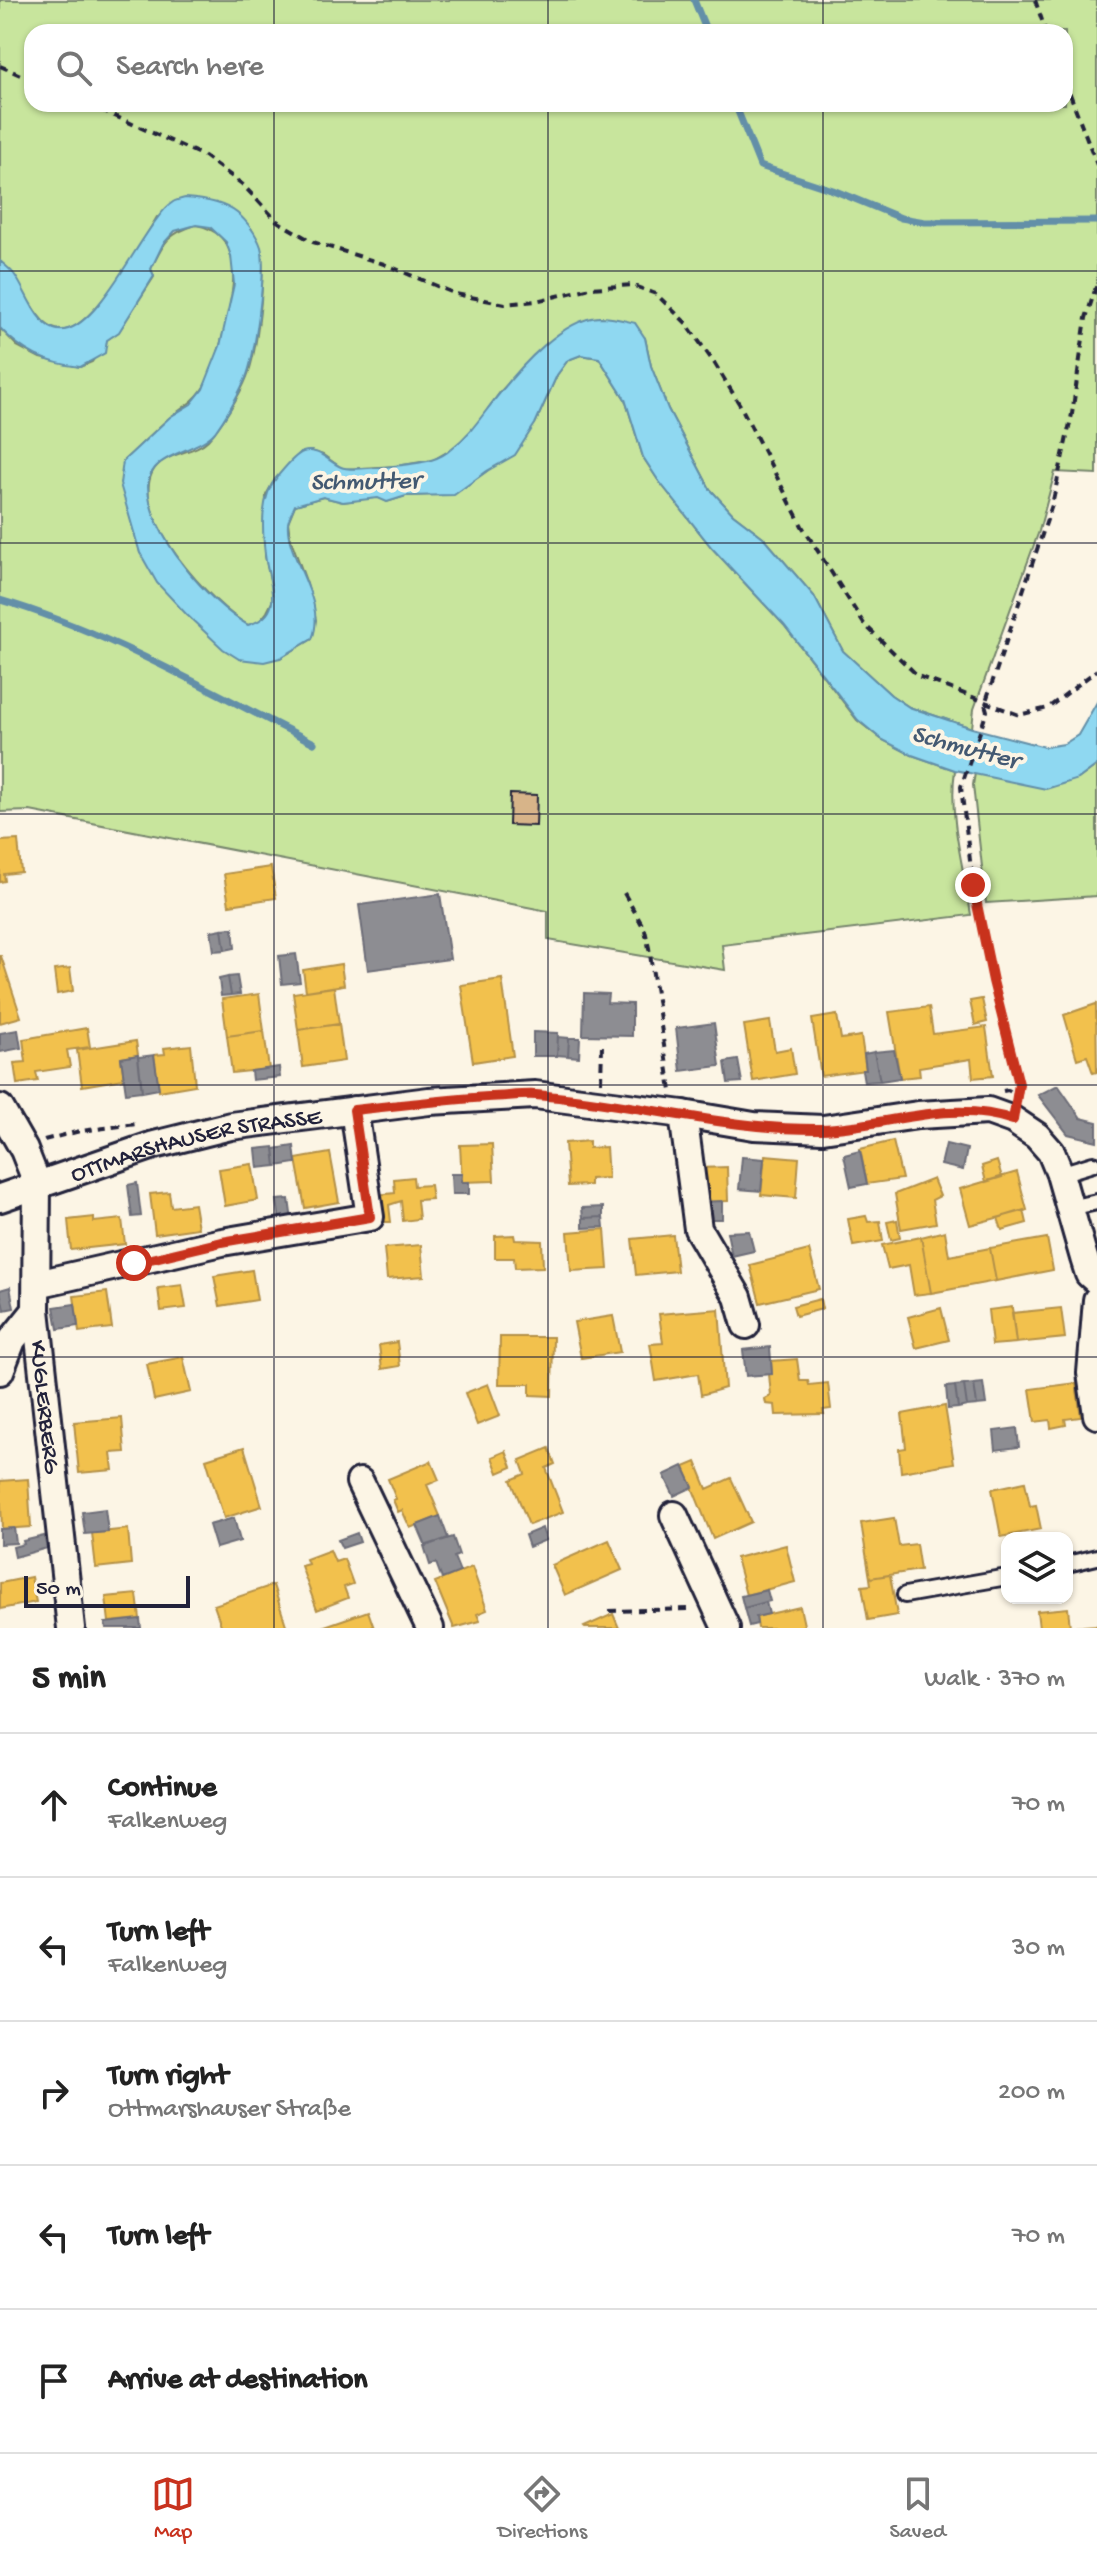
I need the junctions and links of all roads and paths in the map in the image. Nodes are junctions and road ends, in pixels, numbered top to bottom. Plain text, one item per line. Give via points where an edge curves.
1 (1035, 0) edge
2 (1043, 24) edge
3 (0, 66) edge
4 (24, 76) edge
5 (1073, 102) edge
6 (106, 112) edge
7 (1097, 165) edge
8 (1097, 284) edge
9 (1097, 670) edge
10 (985, 704) junction
11 (624, 893) dead end
12 (602, 1045) dead end
13 (601, 1083) dead end
14 (0, 1108) edge
15 (354, 1110) junction
16 (678, 1113) junction
17 (1013, 1120) junction
18 (1093, 1164) dead end
19 (1060, 1174) junction
20 (37, 1183) junction
21 (0, 1198) edge
22 (1097, 1202) edge
23 (1070, 1208) junction
24 (1097, 1281) edge
25 (37, 1284) junction
26 (1097, 1300) edge
27 (36, 1310) junction
28 (746, 1325) dead end
29 (0, 1371) edge
30 (1097, 1415) edge
31 (360, 1482) dead end
32 (674, 1515) dead end
33 (1097, 1557) edge
34 (1073, 1563) edge
35 (1001, 1578) edge
36 (905, 1595) dead end
37 (609, 1611) dead end
38 (722, 1618) edge
39 (71, 1628) edge
40 (430, 1628) edge

1 - 2 path
3 - 4 path
5 - 7 path
6 - 10 path via 204,156 242,184 277,221 313,242 456,294 505,304 632,285 656,294 686,323 715,364 802,526 864,624 918,676
8 - 10 path via 1052,505
9 - 10 path via 1048,708 1019,715
10 - 17 path via 961,787 973,885 1019,1084
11 - 16 path via 645,930
12 - 13 path
14 - 20 street
15 - 16 street, OTTMARSHAUSER STRASSE via 535,1095
15 - 20 street, OTTMARSHAUSER STRASSE via 231,1126
15 - 25 street via 370,1217 232,1240
16 - 17 street, OTTMARSHAUSER STRASSE via 754,1126 823,1129 962,1111 988,1111
16 - 28 street via 698,1229 738,1297
17 - 19 street, OTTMARSHAUSER STRASSE via 1051,1152
18 - 19 lane
19 - 23 street, OTTMARSHAUSER STRASSE
20 - 21 street, OTTMARSHAUSER STRASSE
20 - 25 street, KUGLERBERG
22 - 23 lane
23 - 24 street, OTTMARSHAUSER STRASSE via 1086,1266
25 - 27 street, KUGLERBERG
26 - 30 street via 1091,1373
27 - 29 street via 12,1340
27 - 39 street, KUGLERBERG
31 - 40 street
32 - 38 street
33 - 34 lane
35 - 36 lane
37 - 38 path

